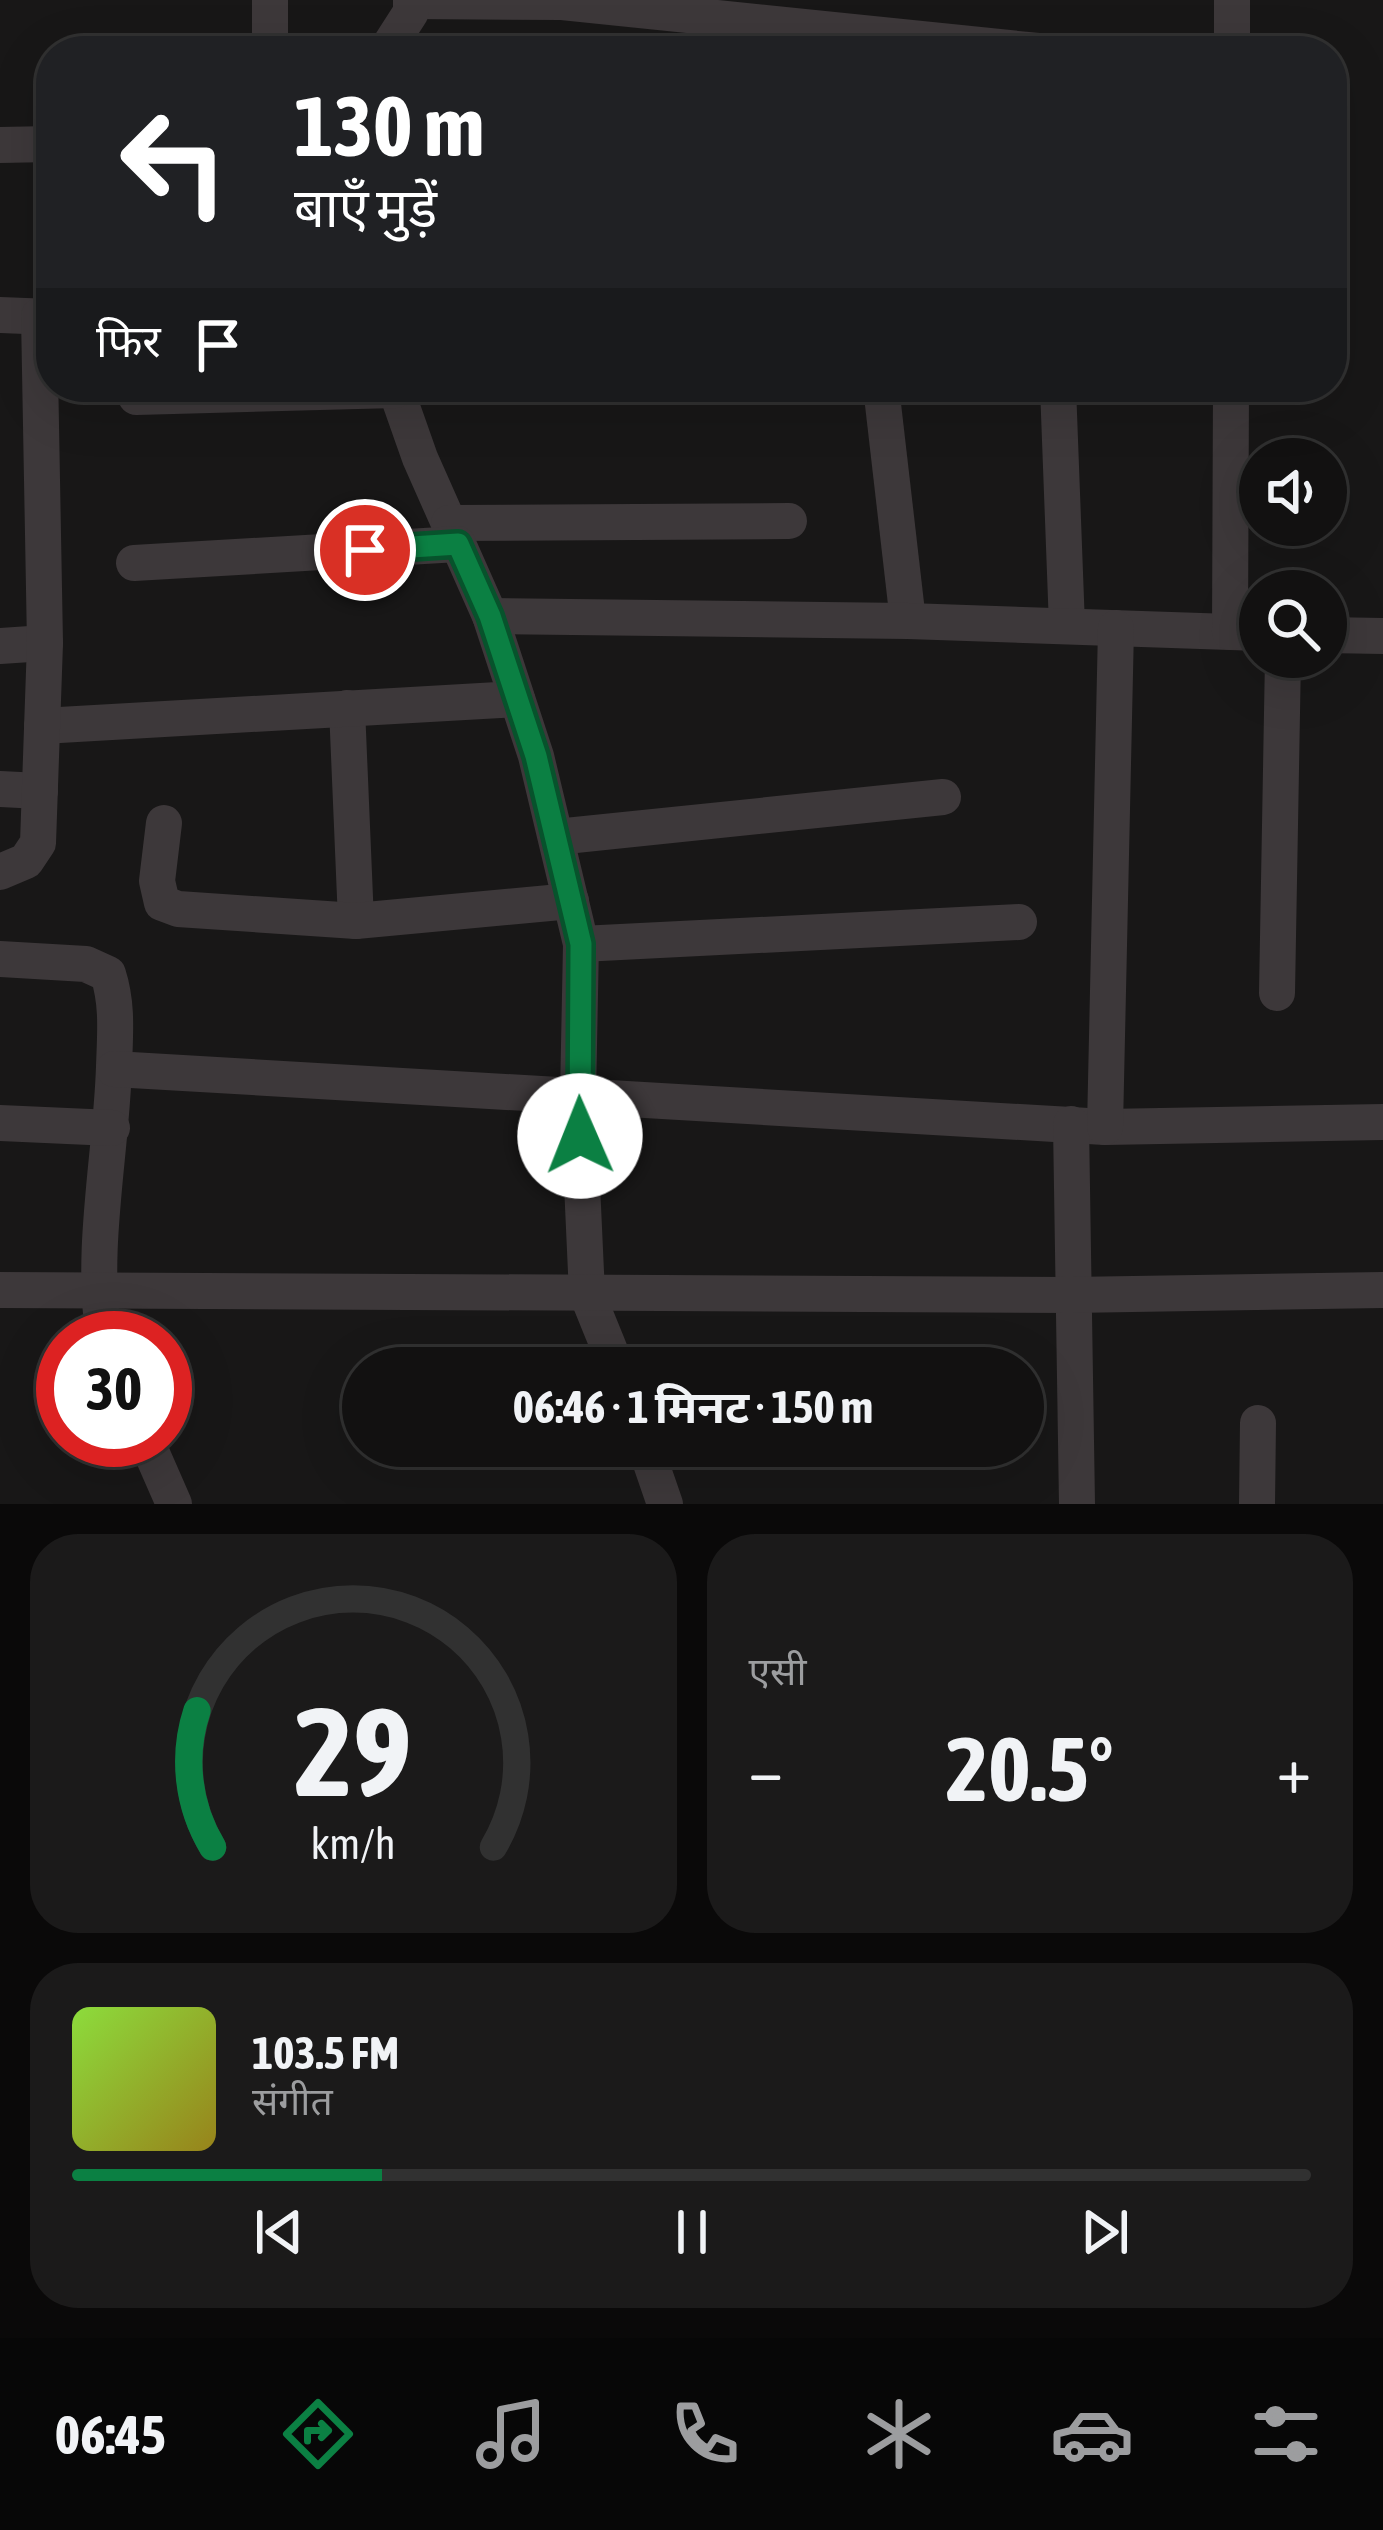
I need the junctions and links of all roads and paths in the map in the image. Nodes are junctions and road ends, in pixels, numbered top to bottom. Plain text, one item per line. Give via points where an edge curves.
1 (271, 0) edge
2 (1232, 0) edge
3 (411, 1) edge
4 (609, 4) edge
5 (873, 17) edge
6 (270, 36) edge
7 (396, 36) edge
8 (965, 36) edge
9 (1232, 36) edge
10 (36, 144) edge
11 (0, 145) edge
12 (0, 315) edge
13 (36, 317) edge
14 (45, 402) edge
15 (401, 402) edge
16 (883, 402) edge
17 (1059, 402) edge
18 (1233, 402) edge
19 (789, 521) dead end
20 (454, 534) junction
21 (134, 563) dead end
22 (1242, 570) edge
23 (490, 616) junction
24 (908, 621) junction
25 (1067, 626) junction
26 (1116, 628) junction
27 (1239, 632) edge
28 (1347, 635) edge
29 (1383, 637) edge
30 (45, 643) junction
31 (0, 646) edge
32 (1283, 678) edge
33 (517, 699) junction
34 (347, 708) junction
35 (42, 726) junction
36 (0, 789) edge
37 (40, 790) junction
38 (943, 797) dead end
39 (164, 823) dead end
40 (556, 837) junction
41 (0, 872) edge
42 (571, 901) junction
43 (356, 921) junction
44 (1019, 922) dead end
45 (581, 944) junction
46 (0, 959) edge
47 (1277, 993) dead end
48 (114, 1069) junction
49 (578, 1096) junction
50 (1383, 1122) edge
51 (0, 1124) edge
52 (1088, 1126) junction
53 (112, 1128) junction
54 (0, 1290) edge
55 (1383, 1290) edge
56 (97, 1293) junction
57 (587, 1294) junction
58 (1071, 1295) junction
59 (100, 1311) edge
60 (608, 1347) edge
61 (1258, 1423) dead end
62 (158, 1467) edge
63 (652, 1467) edge
64 (174, 1504) edge
65 (665, 1504) edge
66 (1077, 1504) edge
67 (1257, 1504) edge

1 - 6 street
2 - 9 street
3 - 4 street
3 - 7 street
4 - 5 street
5 - 8 street
10 - 11 street
12 - 13 street
14 - 30 street
15 - 20 street
16 - 24 street
17 - 25 street
18 - 22 street
19 - 20 street
20 - 21 street
20 - 23 street
23 - 24 street
23 - 33 street
24 - 25 street
25 - 26 street
26 - 27 street
26 - 52 street
28 - 29 street
30 - 31 street
30 - 35 street
32 - 47 street
33 - 34 street
33 - 40 street
34 - 35 street
34 - 43 street
35 - 37 street
36 - 37 street
37 - 41 street via 38,843 26,861
38 - 40 street
39 - 43 street via 162,903
40 - 42 street
42 - 43 street
42 - 45 street
44 - 45 street
45 - 49 street
46 - 48 street via 86,964 108,974 116,1000
48 - 49 street
48 - 53 street
49 - 52 street
49 - 57 street
50 - 52 street
51 - 53 street
52 - 58 street
53 - 56 street
54 - 56 street
55 - 58 street
56 - 57 street
56 - 59 street
57 - 58 street
57 - 60 street
58 - 66 street
61 - 67 street
62 - 64 street
63 - 65 street

